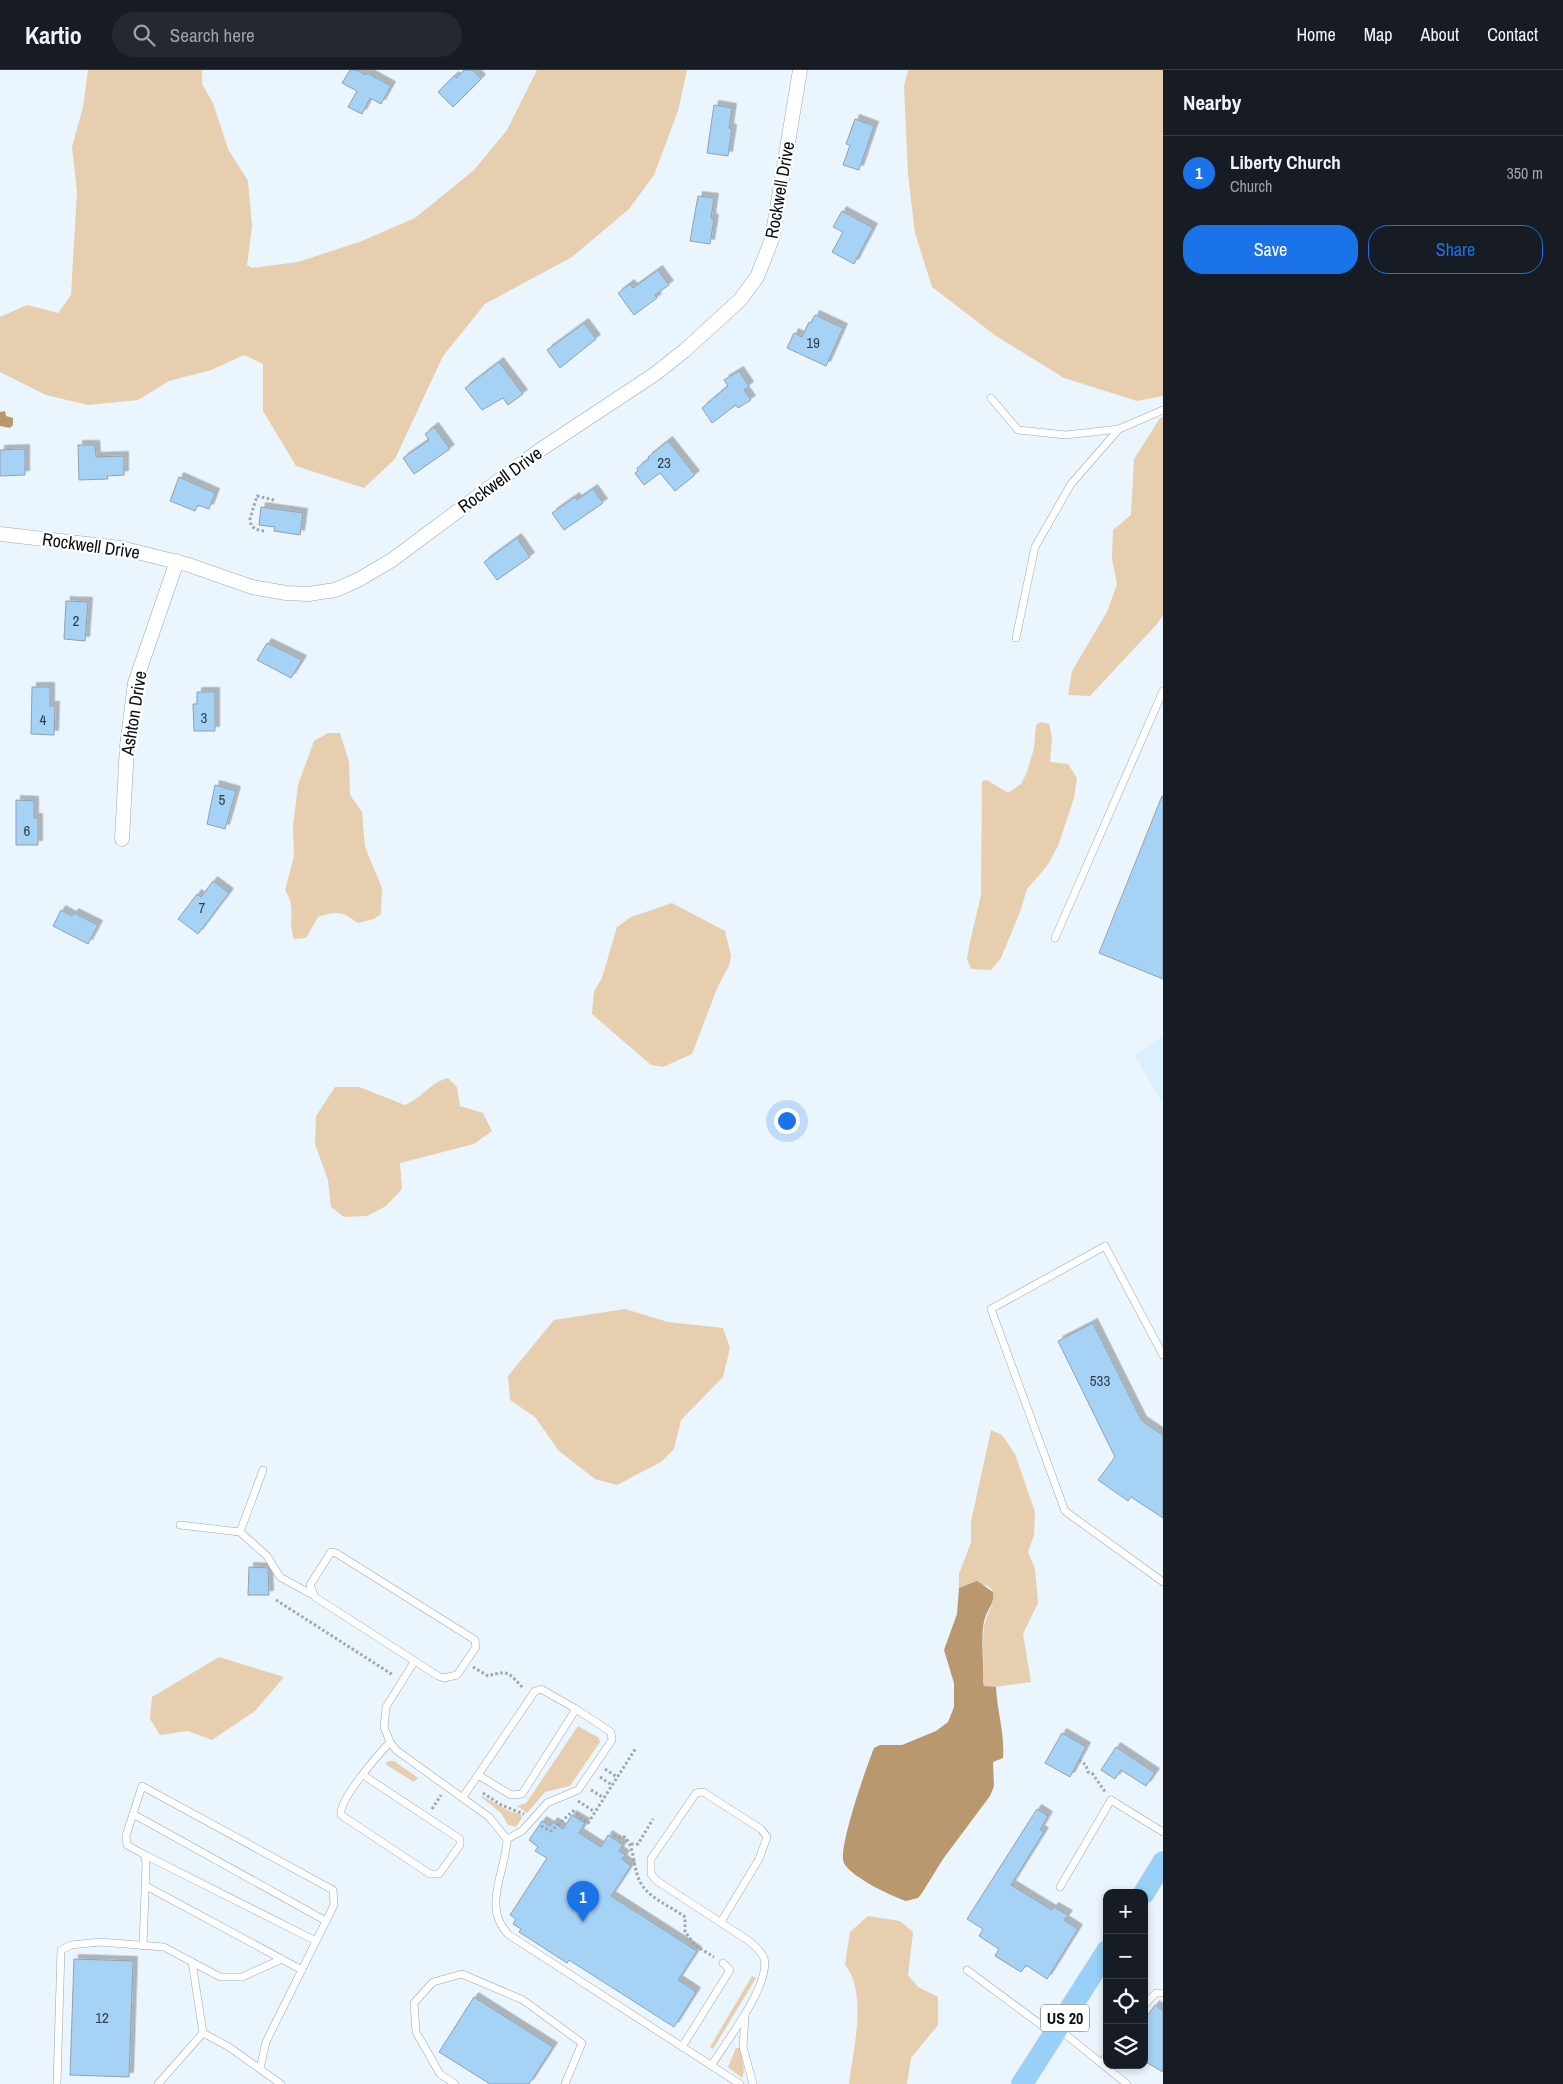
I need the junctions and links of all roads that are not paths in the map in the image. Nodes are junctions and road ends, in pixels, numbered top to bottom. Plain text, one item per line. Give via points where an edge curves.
1 (800, 70) edge
2 (991, 398) dead end
3 (1163, 410) edge
4 (1119, 429) junction
5 (0, 534) edge
6 (177, 562) junction
7 (1016, 638) dead end
8 (1163, 691) edge
9 (122, 839) dead end
10 (1055, 938) dead end
11 (1163, 1355) edge
12 (262, 1470) dead end
13 (180, 1525) dead end
14 (240, 1532) junction
15 (1163, 1582) edge
16 (314, 1595) junction
17 (414, 1662) junction
18 (576, 1710) junction
19 (390, 1742) junction
20 (363, 1775) junction
21 (478, 1775) junction
22 (463, 1797) junction
23 (133, 1814) junction
24 (1163, 1832) edge
25 (506, 1839) junction
26 (145, 1856) junction
27 (1163, 1862) edge
28 (146, 1886) junction
29 (1060, 1887) dead end
30 (1146, 1889) edge
31 (326, 1921) junction
32 (720, 1922) junction
33 (316, 1941) junction
34 (143, 1946) junction
35 (1103, 1957) edge
36 (282, 1959) junction
37 (192, 1962) junction
38 (723, 1962) dead end
39 (302, 1970) junction
40 (967, 1970) dead end
41 (1163, 1994) edge
42 (1148, 2001) edge
43 (745, 2013) junction
44 (1056, 2031) junction
45 (203, 2033) junction
46 (682, 2047) junction
47 (1102, 2063) joint
48 (711, 2066) junction
49 (260, 2068) junction
50 (57, 2084) edge
51 (158, 2084) edge
52 (281, 2084) edge
53 (455, 2084) edge
54 (565, 2084) edge
55 (740, 2084) edge
56 (753, 2084) edge
57 (1022, 2084) edge
58 (1128, 2084) edge

1 - 6 street, Rockwell Drive via 776,220 767,254 740,300 655,374 540,450 392,560 349,584 327,592 279,592 252,587
2 - 4 lane via 1018,430 1066,435
3 - 4 lane
4 - 7 lane via 1071,484 1035,548
5 - 6 street, Rockwell Drive via 121,548
6 - 9 street, Ashton Drive via 135,683 127,746
8 - 10 lane
11 - 15 lane via 1105,1246 991,1309 1065,1511
12 - 14 lane
13 - 14 lane
14 - 16 lane via 267,1556 280,1577
16 - 17 lane
16 - 17 lane via 310,1584 331,1552 336,1553 475,1640 476,1647 457,1675 444,1678
17 - 19 lane via 386,1706 384,1727
18 - 21 lane via 540,1689 531,1696
18 - 21 lane via 522,1794 511,1795
18 - 25 lane via 612,1732 613,1737 578,1790 547,1803 522,1831
19 - 20 lane
19 - 22 lane via 396,1750
20 - 20 lane via 343,1804 341,1815 430,1874 439,1874 460,1846 460,1839
21 - 22 lane
22 - 25 lane via 495,1822
23 - 26 lane via 126,1836 127,1846
23 - 31 lane
23 - 31 lane via 142,1786 325,1885 333,1890 334,1905
24 - 29 lane via 1111,1800
25 - 46 lane via 506,1853 495,1899 496,1914 502,1928
26 - 28 lane
26 - 33 lane
27 - 30 main road
28 - 34 lane
28 - 36 lane
31 - 33 lane
32 - 32 lane via 657,1881 650,1870 651,1859 696,1793 703,1792 767,1836 759,1859
32 - 43 lane via 753,1944 764,1959 763,1977
33 - 39 lane
34 - 37 lane via 164,1948
34 - 50 lane via 100,1942 71,1945 62,1950
35 - 44 main road, US 20
36 - 37 lane via 242,1977 220,1977
36 - 39 lane
37 - 45 lane
38 - 46 lane via 730,1970
39 - 49 lane via 266,2042
40 - 44 lane
41 - 42 lane via 1156,1993
43 - 48 lane
43 - 56 lane via 743,2047
44 - 47 lane
44 - 57 main road, US 20
45 - 49 lane
45 - 51 lane
46 - 48 lane
47 - 58 lane
48 - 55 lane
49 - 52 lane
53 - 54 lane via 440,2074 416,2032 414,2003 432,1982 462,1974 523,2000 582,2043

